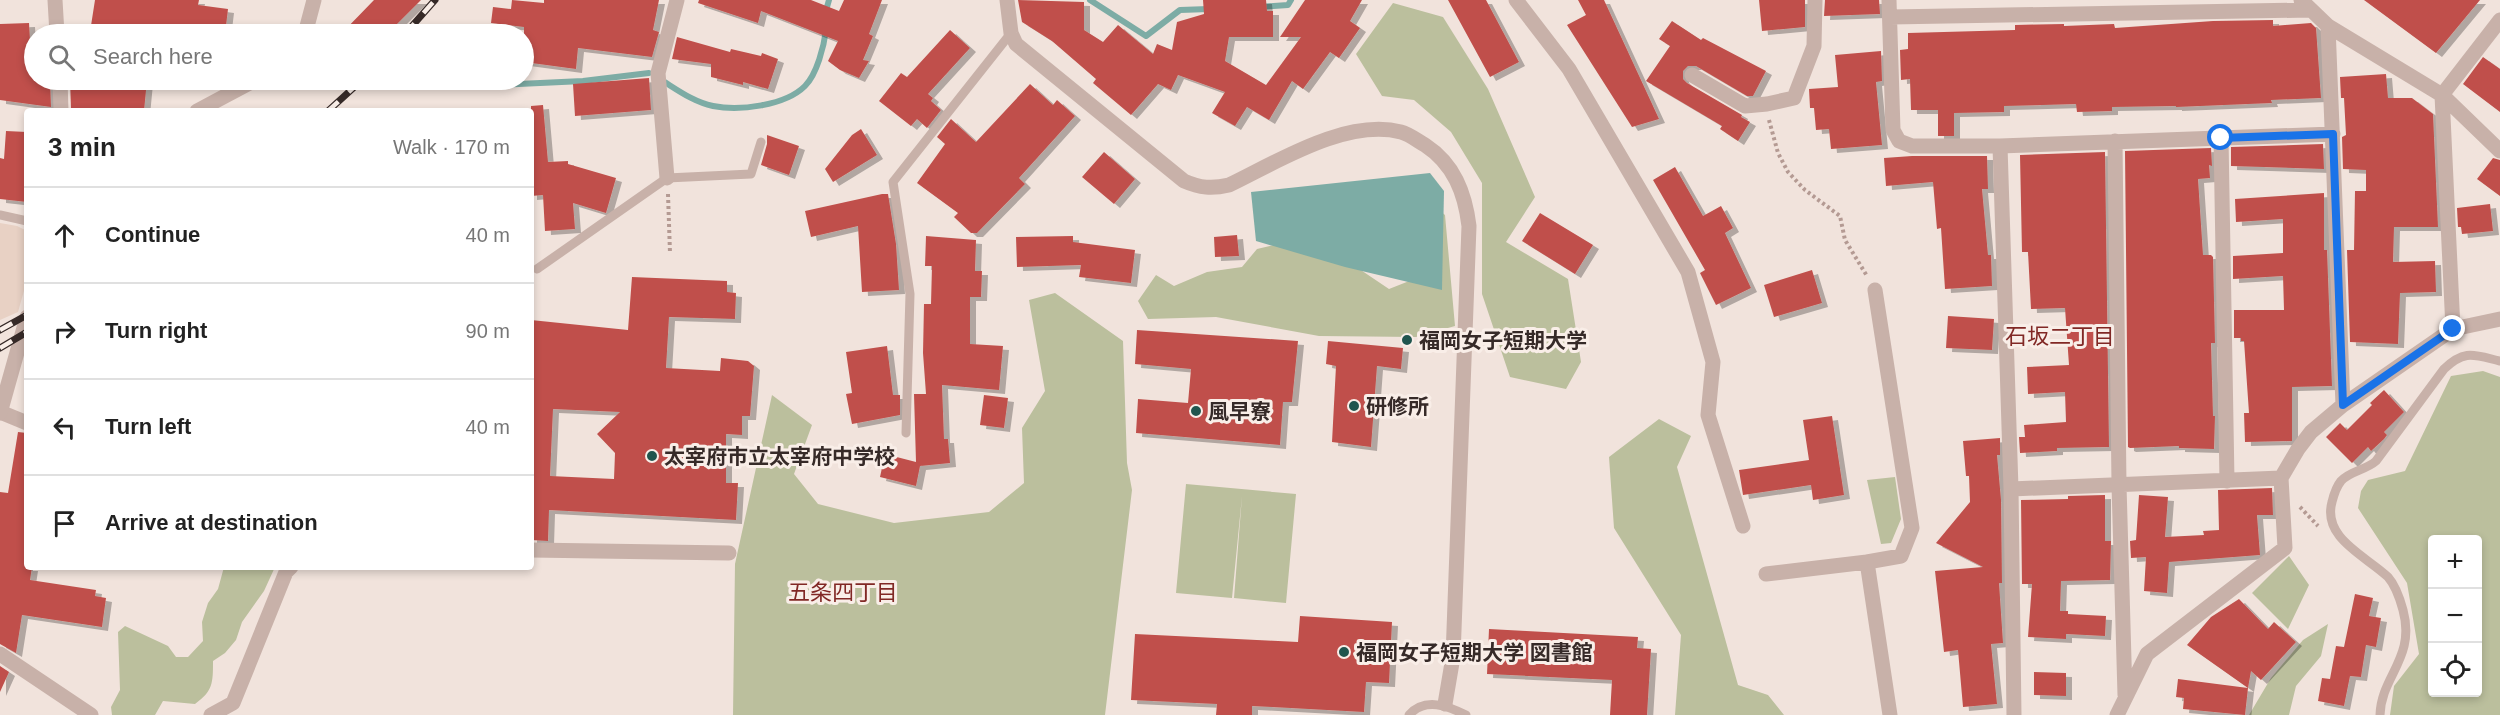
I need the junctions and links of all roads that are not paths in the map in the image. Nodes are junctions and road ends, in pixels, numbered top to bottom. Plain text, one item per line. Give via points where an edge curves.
1 (55, 0) edge
2 (314, 0) edge
3 (677, 0) edge
4 (1007, 0) edge
5 (1516, 0) edge
6 (1815, 0) edge
7 (1889, 0) edge
8 (2306, 5) edge
9 (1890, 17) junction
10 (2500, 20) edge
11 (56, 24) edge
12 (307, 24) edge
13 (2328, 26) junction
14 (1011, 33) junction
15 (1692, 75) dead end
16 (61, 90) edge
17 (236, 90) edge
18 (2442, 95) junction
19 (62, 108) edge
20 (203, 108) edge
21 (2333, 134) junction
22 (2221, 138) junction
23 (2115, 141) junction
24 (761, 142) dead end
25 (2000, 146) junction
26 (2500, 151) edge
27 (667, 178) junction
28 (0, 215) edge
29 (24, 219) edge
30 (537, 269) dead end
31 (1875, 290) road end
32 (2500, 318) edge
33 (24, 327) edge
34 (2453, 329) junction
35 (2500, 361) edge
36 (2343, 405) junction
37 (0, 413) edge
38 (24, 422) edge
39 (906, 433) dead end
40 (2281, 478) junction
41 (2227, 481) junction
42 (2119, 485) junction
43 (2011, 489) junction
44 (1743, 526) dead end
45 (534, 550) edge
46 (729, 553) dead end
47 (1867, 562) junction
48 (288, 570) edge
49 (1767, 574) dead end
50 (0, 654) edge
51 (2125, 698) junction
52 (1445, 704) junction
53 (85, 713) edge
54 (211, 715) edge
55 (1409, 715) edge
56 (1466, 715) edge
57 (1890, 715) edge
58 (2014, 715) edge
59 (2117, 715) edge
60 (2380, 715) edge

1 - 11 street
2 - 12 street
3 - 27 street via 658,73
4 - 14 street
5 - 44 street via 1569,69 1688,272 1713,362 1708,415
6 - 15 street via 1814,46 1794,98 1745,106
7 - 9 street
8 - 9 street
8 - 13 street
9 - 25 street via 1893,130 1899,141 1912,146
10 - 18 street
13 - 18 street
13 - 21 street
14 - 39 lane via 893,182 910,294
14 - 52 street via 1016,44 1184,181 1201,188 1229,185 1324,141 1364,130 1403,133 1435,151 1449,166 1467,206 1469,226 1454,645
16 - 19 street
17 - 20 street
18 - 26 street
18 - 34 street
21 - 22 street
21 - 36 street
22 - 23 street
22 - 41 street
23 - 25 street
23 - 42 street
24 - 27 lane via 751,174
25 - 43 street
27 - 30 lane
28 - 29 lane
31 - 47 street via 1912,528 1901,556
32 - 34 street
33 - 37 street
34 - 36 street
35 - 60 lane via 2468,354 2451,362 2376,461 2346,477 2336,490 2329,518 2333,528 2395,586 2404,611 2403,654
36 - 40 street via 2305,439
37 - 38 street
40 - 41 street
40 - 51 street via 2285,548 2146,654
41 - 42 street
42 - 43 street
42 - 51 street
43 - 58 street
45 - 46 street
47 - 49 street
47 - 57 street
48 - 54 street via 233,704
50 - 53 street
51 - 59 street
52 - 55 lane via 1420,707
52 - 56 lane

